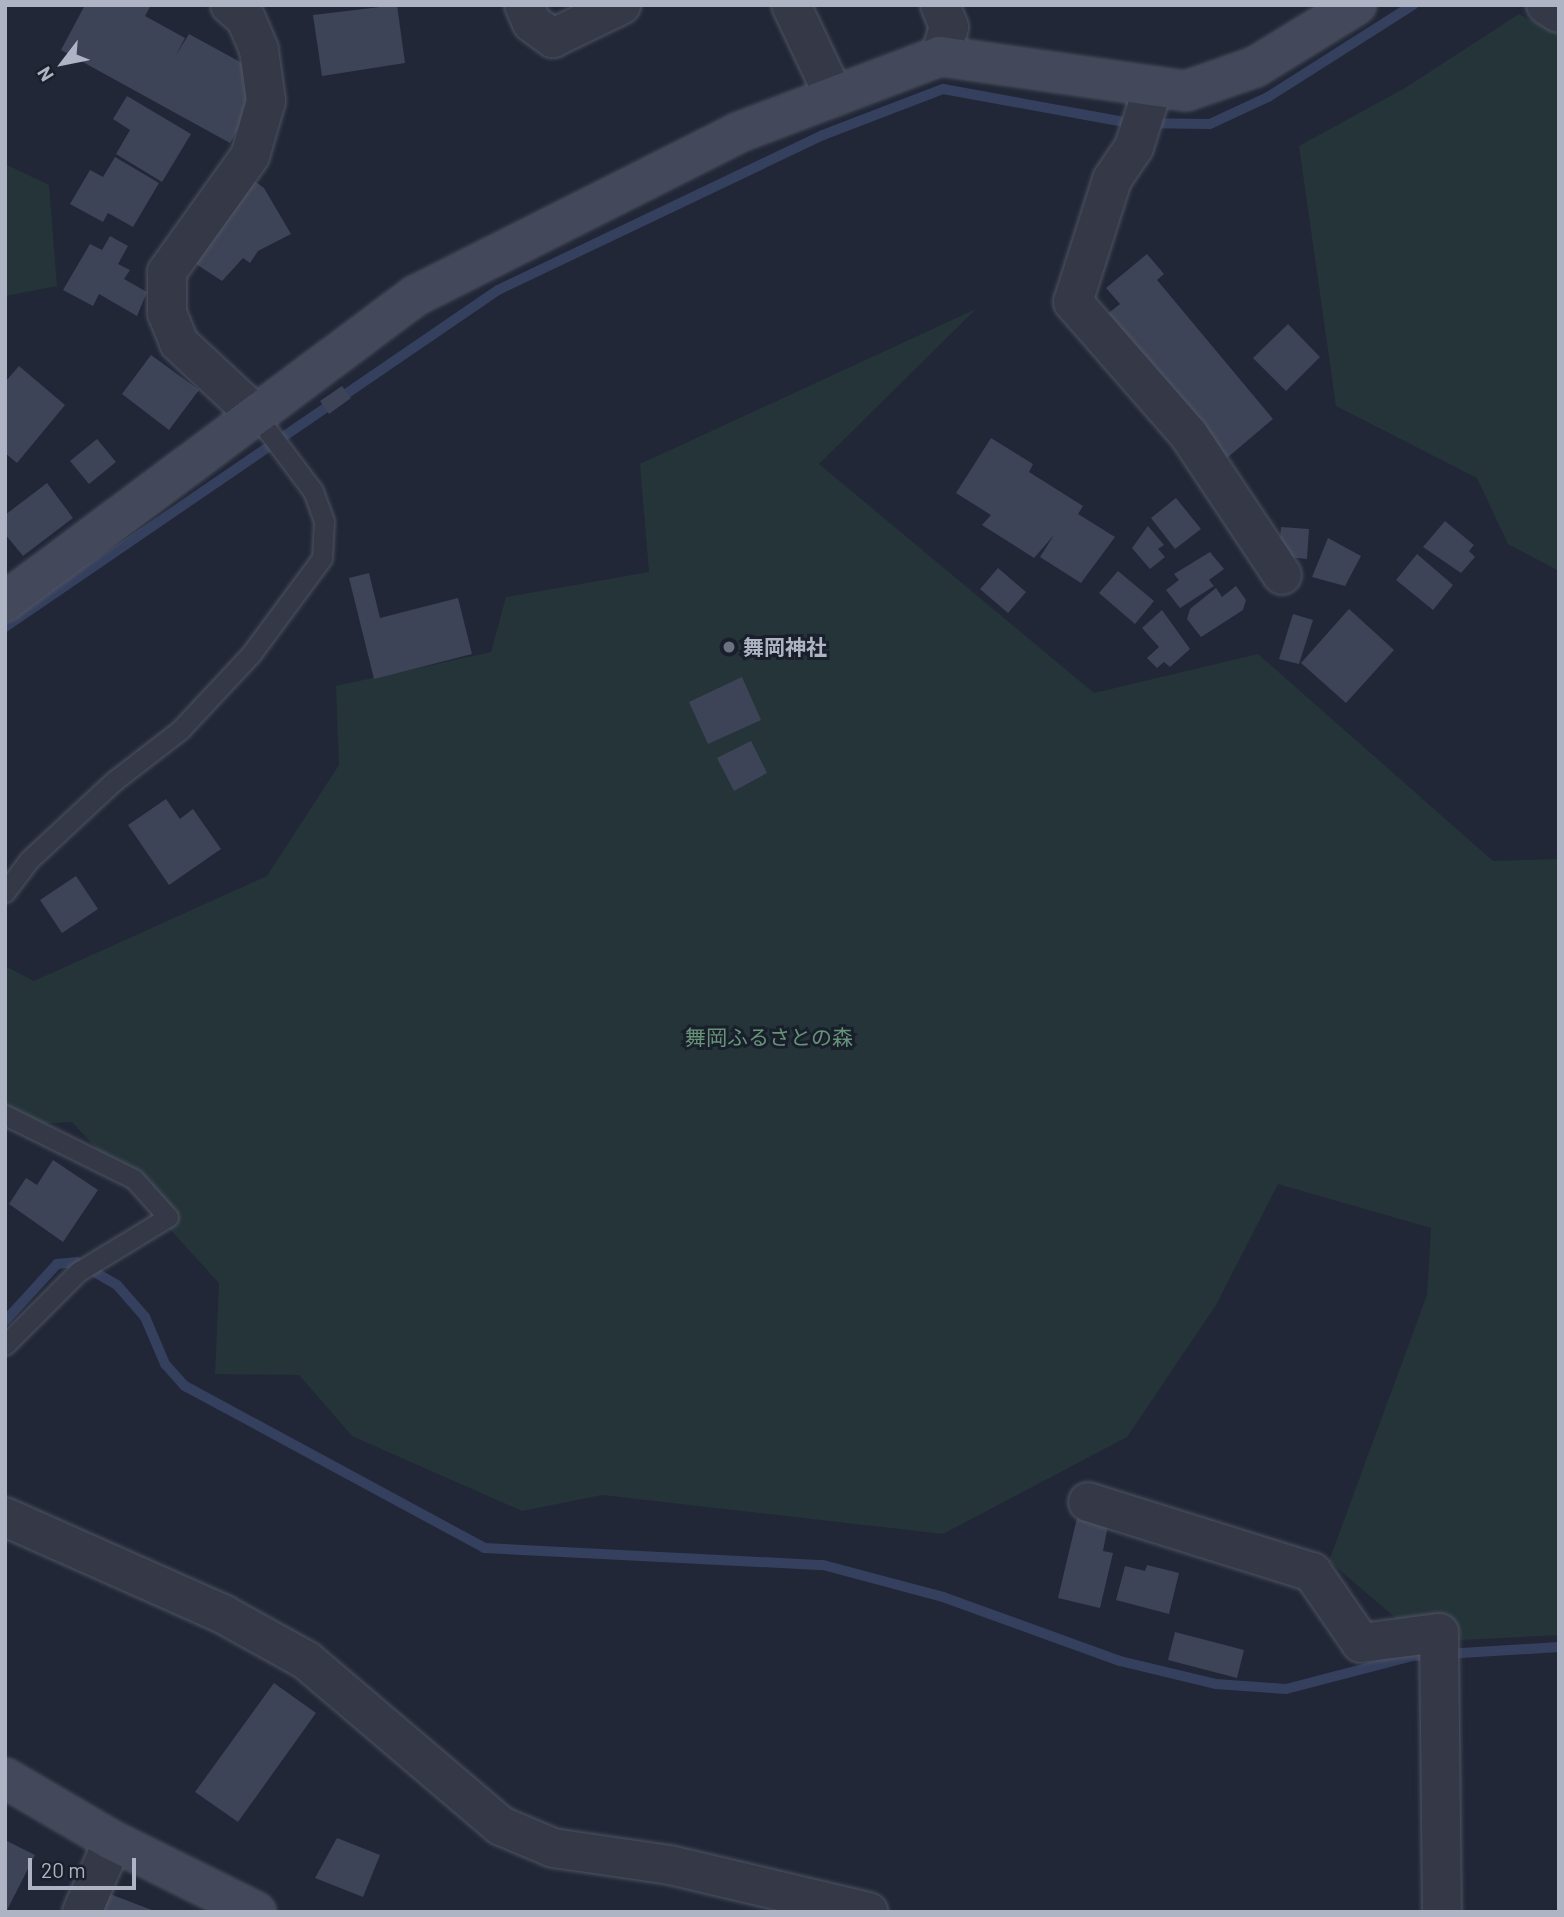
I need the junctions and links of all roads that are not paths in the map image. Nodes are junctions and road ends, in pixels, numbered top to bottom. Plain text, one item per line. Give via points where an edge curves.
1 (230, 5) edge
2 (524, 5) edge
3 (621, 5) edge
4 (791, 5) edge
5 (940, 5) edge
6 (1356, 5) edge
7 (1546, 5) edge
8 (1559, 13) edge
9 (940, 56) junction
10 (1152, 91) junction
11 (834, 96) junction
12 (258, 418) junction
13 (1282, 575) dead end
14 (5, 602) edge
15 (5, 892) edge
16 (5, 1115) edge
17 (5, 1345) edge
18 (1088, 1502) dead end
19 (5, 1517) edge
20 (5, 1778) edge
21 (113, 1841) junction
22 (82, 1912) edge
23 (256, 1912) edge
24 (869, 1912) edge
25 (1442, 1912) edge

1 - 12 street via 246,19 259,50 266,101 250,156 167,272 167,313 178,343
2 - 3 street via 532,23 553,38
4 - 11 street
5 - 9 street via 949,27
6 - 10 street via 1255,66 1186,91
7 - 8 street
9 - 10 street
9 - 11 street
10 - 13 street via 1134,147 1112,180 1073,302 1189,435
11 - 12 street via 737,133 415,296
12 - 14 street
12 - 15 lane via 324,521 322,558 251,654 180,730 114,781 29,860
16 - 17 lane via 134,1180 168,1217 78,1272
18 - 25 street via 1312,1572 1361,1643 1440,1633
19 - 24 street via 223,1614 306,1660 501,1826 553,1848 670,1865
20 - 21 street
21 - 22 street
21 - 23 street

